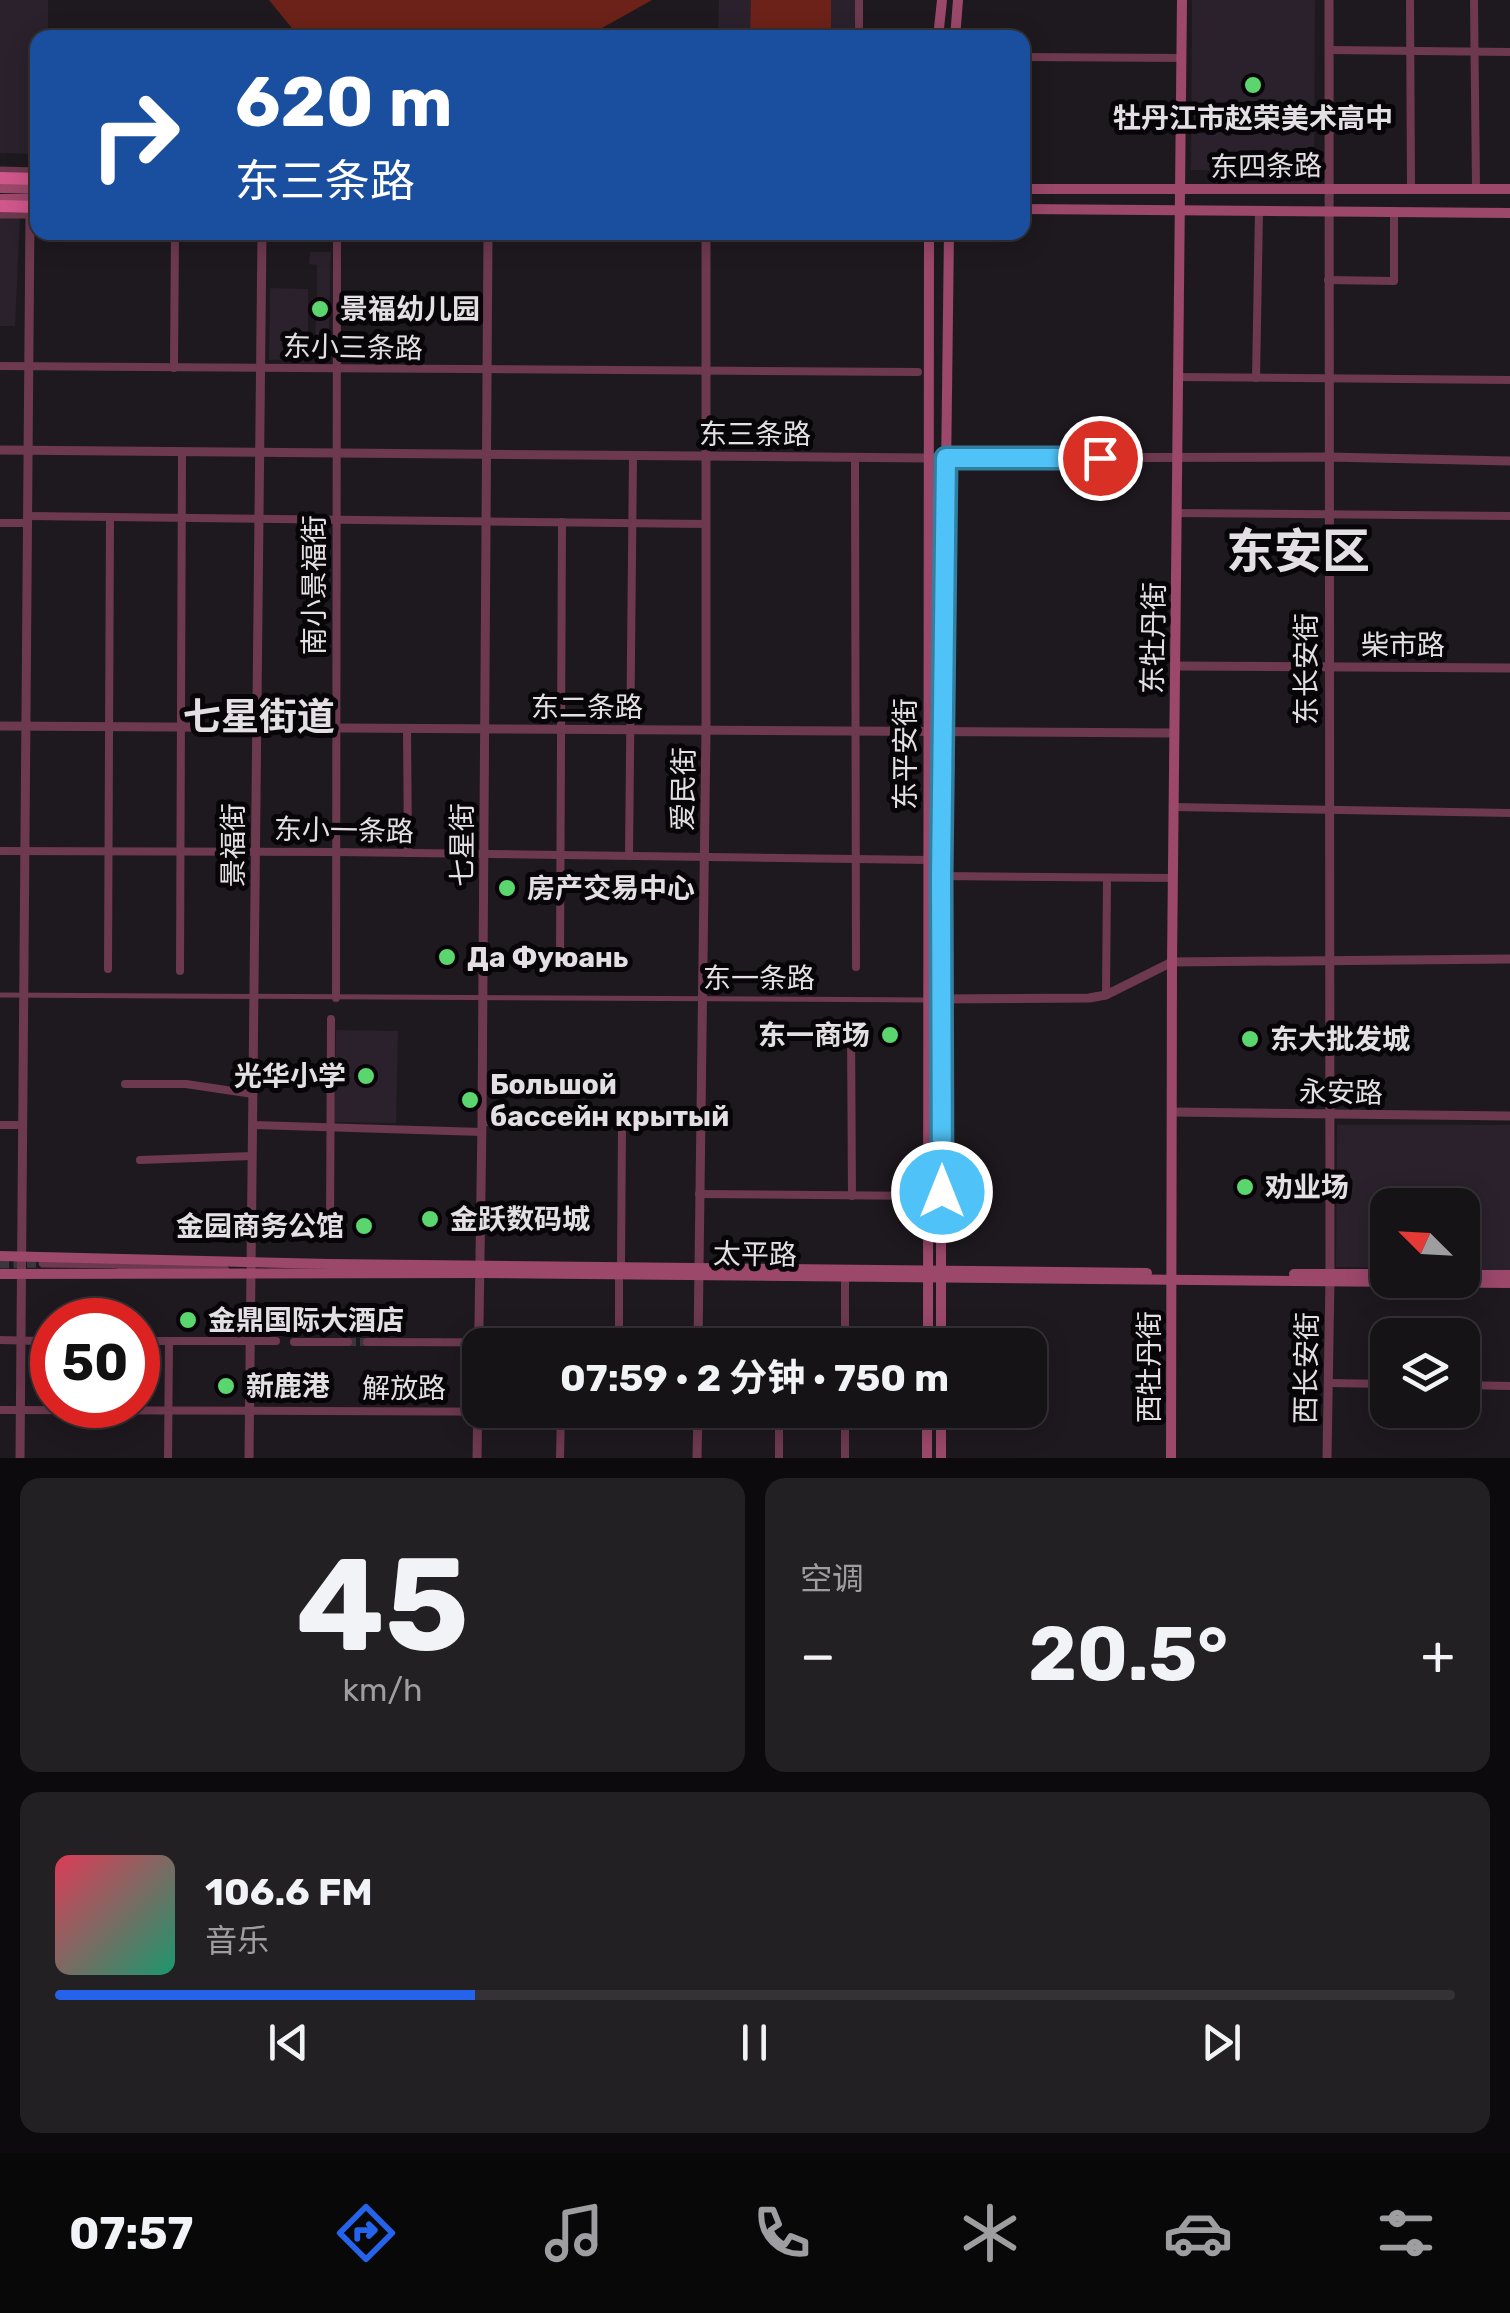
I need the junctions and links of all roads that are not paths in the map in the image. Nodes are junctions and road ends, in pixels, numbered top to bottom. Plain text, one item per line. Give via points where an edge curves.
1 (859, 0) edge
2 (942, 0) edge
3 (958, 0) edge
4 (1182, 0) edge
5 (1329, 0) edge
6 (1410, 0) edge
7 (1474, 0) edge
8 (858, 30) edge
9 (939, 30) edge
10 (956, 30) edge
11 (1329, 50) junction
12 (1410, 51) junction
13 (1474, 52) junction
14 (1510, 52) edge
15 (1030, 56) edge
16 (1182, 58) junction
17 (0, 175) edge
18 (30, 175) edge
19 (1328, 187) junction
20 (0, 188) edge
21 (1411, 188) junction
22 (1476, 188) junction
23 (1510, 188) edge
24 (30, 189) edge
25 (1030, 189) edge
26 (1181, 189) junction
27 (0, 198) edge
28 (30, 199) edge
29 (1030, 209) edge
30 (0, 210) edge
31 (30, 211) edge
32 (1181, 211) junction
33 (1259, 211) junction
34 (1328, 211) junction
35 (1394, 212) junction
36 (1510, 214) edge
37 (34, 240) edge
38 (176, 240) edge
39 (262, 240) edge
40 (337, 240) edge
41 (488, 240) edge
42 (706, 240) edge
43 (929, 240) edge
44 (949, 240) edge
45 (1328, 280) junction
46 (0, 366) edge
47 (30, 366) junction
48 (174, 368) junction
49 (261, 368) junction
50 (336, 369) junction
51 (486, 371) junction
52 (918, 372) dead end
53 (705, 373) junction
54 (1178, 377) junction
55 (1256, 378) junction
56 (1328, 378) junction
57 (1510, 380) edge
58 (0, 450) edge
59 (29, 451) junction
60 (182, 453) junction
61 (260, 454) junction
62 (336, 454) junction
63 (486, 455) junction
64 (633, 456) junction
65 (705, 457) junction
66 (1328, 457) junction
67 (856, 458) junction
68 (927, 458) junction
69 (946, 458) junction
70 (1177, 458) junction
71 (1510, 461) edge
72 (1176, 513) junction
73 (1328, 516) junction
74 (1510, 516) edge
75 (110, 517) junction
76 (182, 518) junction
77 (259, 519) junction
78 (28, 520) junction
79 (336, 520) junction
80 (486, 522) junction
81 (562, 522) junction
82 (0, 523) edge
83 (632, 523) junction
84 (705, 524) junction
85 (1175, 666) junction
86 (1328, 667) junction
87 (1510, 668) edge
88 (0, 726) edge
89 (27, 726) junction
90 (109, 727) junction
91 (182, 728) junction
92 (257, 728) junction
93 (336, 728) junction
94 (408, 728) junction
95 (484, 729) junction
96 (561, 730) junction
97 (630, 730) junction
98 (706, 730) junction
99 (856, 731) junction
100 (928, 732) junction
101 (944, 732) junction
102 (1174, 733) junction
103 (1174, 807) junction
104 (1329, 810) junction
105 (1510, 813) edge
106 (0, 851) edge
107 (26, 851) junction
108 (109, 851) junction
109 (181, 851) junction
110 (256, 851) junction
111 (336, 852) junction
112 (408, 853) junction
113 (484, 854) junction
114 (560, 855) junction
115 (630, 856) junction
116 (704, 857) junction
117 (856, 860) junction
118 (928, 860) junction
119 (941, 876) junction
120 (1107, 878) junction
121 (1172, 878) junction
122 (560, 960) dead end
123 (1510, 960) edge
124 (1329, 961) junction
125 (1172, 962) junction
126 (856, 968) dead end
127 (108, 969) dead end
128 (180, 972) dead end
129 (0, 995) edge
130 (1106, 995) junction
131 (24, 996) junction
132 (255, 997) junction
133 (336, 998) junction
134 (483, 998) junction
135 (942, 999) junction
136 (704, 1000) junction
137 (928, 1000) junction
138 (331, 1018) dead end
139 (851, 1028) dead end
140 (125, 1084) dead end
141 (253, 1094) junction
142 (1172, 1112) junction
143 (1329, 1114) junction
144 (1510, 1116) edge
145 (622, 1124) junction
146 (0, 1125) edge
147 (23, 1125) junction
148 (253, 1125) junction
149 (700, 1125) junction
150 (330, 1127) junction
151 (482, 1127) junction
152 (252, 1156) junction
153 (140, 1160) dead end
154 (699, 1194) junction
155 (852, 1196) junction
156 (928, 1196) junction
157 (330, 1233) dead end
158 (0, 1256) edge
159 (21, 1256) junction
160 (43, 1265) tunnel mouth
161 (237, 1267) junction
162 (252, 1267) junction
163 (480, 1269) junction
164 (620, 1271) junction
165 (698, 1271) junction
166 (0, 1274) edge
167 (21, 1274) junction
168 (928, 1274) junction
169 (942, 1274) junction
170 (1480, 1274) edge
171 (1370, 1275) edge
172 (1510, 1275) edge
173 (1173, 1277) junction
174 (845, 1278) junction
175 (1330, 1278) junction
176 (1510, 1283) edge
177 (478, 1328) edge
178 (619, 1328) edge
179 (698, 1328) edge
180 (845, 1328) edge
181 (928, 1328) edge
182 (941, 1328) edge
183 (0, 1340) edge
184 (21, 1340) junction
185 (30, 1340) edge
186 (160, 1341) edge
187 (168, 1341) junction
188 (250, 1341) junction
189 (276, 1342) dead end
190 (294, 1342) dead end
191 (348, 1342) tunnel mouth
192 (367, 1342) tunnel mouth
193 (462, 1343) edge
194 (1328, 1383) junction
195 (1370, 1384) edge
196 (1480, 1385) edge
197 (1510, 1386) edge
198 (0, 1410) edge
199 (20, 1410) junction
200 (168, 1410) junction
201 (250, 1410) junction
202 (462, 1411) edge
203 (477, 1428) edge
204 (563, 1428) edge
205 (698, 1428) edge
206 (779, 1428) edge
207 (845, 1428) edge
208 (927, 1428) edge
209 (941, 1428) edge
210 (20, 1458) edge
211 (168, 1458) edge
212 (249, 1458) edge
213 (476, 1458) edge
214 (560, 1458) edge
215 (697, 1458) edge
216 (779, 1458) edge
217 (845, 1458) edge
218 (927, 1458) edge
219 (941, 1458) edge
220 (1171, 1458) edge
221 (1327, 1458) edge

1 - 8 street
2 - 9 main road
3 - 10 main road
4 - 16 main road, 东牡丹街
5 - 11 street, 东长安街
6 - 12 street
7 - 13 street
11 - 12 street
11 - 19 street, 东长安街
12 - 13 street
12 - 21 street
13 - 14 street
13 - 22 street
15 - 16 street
16 - 26 main road, 东牡丹街
17 - 18 highway
19 - 21 main road, 东四条路
19 - 26 main road, 东四条路
19 - 34 street, 东长安街
20 - 24 main road
21 - 22 main road, 东四条路
22 - 23 main road, 东四条路
25 - 26 main road, 东四条路
26 - 32 main road, 东牡丹街
27 - 28 main road
29 - 32 main road
30 - 31 highway
32 - 33 main road
32 - 54 main road, 东牡丹街
33 - 34 main road
33 - 55 street
34 - 35 main road
34 - 45 street, 东长安街
35 - 36 main road
35 - 45 street via 1394,281
37 - 47 street
38 - 48 street
39 - 49 street, 景福街
40 - 50 street, 南小景福街
41 - 51 street, 七星街
42 - 53 street, 爱民街
43 - 68 main road, 东平安街
44 - 69 main road, 东平安街
45 - 56 street, 东长安街
46 - 47 street, 东小三条路
47 - 48 street, 东小三条路
47 - 59 street
48 - 49 street, 东小三条路
49 - 50 street, 东小三条路
49 - 61 street, 景福街
50 - 51 street, 东小三条路
50 - 62 street, 南小景福街
51 - 53 street, 东小三条路
51 - 63 street, 七星街
52 - 53 street, 东小三条路
53 - 65 street, 爱民街
54 - 55 street
54 - 70 main road, 东牡丹街
55 - 56 street
56 - 57 street
56 - 66 street, 东长安街
58 - 59 street, 东三条路
59 - 60 street, 东三条路
59 - 78 street
60 - 61 street, 东三条路
60 - 76 street
61 - 62 street, 东三条路
61 - 77 street, 景福街
62 - 63 street, 东三条路
62 - 79 street, 南小景福街
63 - 64 street, 东三条路
63 - 80 street, 七星街
64 - 65 street, 东三条路
64 - 83 street
65 - 67 street, 东三条路
65 - 84 street, 爱民街
66 - 70 street, 东三条路
66 - 71 street, 东三条路
66 - 73 street, 东长安街
67 - 68 street, 东三条路
67 - 99 street
68 - 69 street, 东三条路
68 - 100 main road, 东平安街
69 - 70 street, 东三条路
69 - 101 main road, 东平安街
70 - 72 main road, 东牡丹街
72 - 73 street
72 - 85 main road, 东牡丹街
73 - 74 street
73 - 86 street, 东长安街
75 - 76 street
75 - 78 street
75 - 90 street
76 - 77 street
76 - 91 street
77 - 79 street
77 - 92 street, 景福街
78 - 82 street
78 - 89 street
79 - 80 street
79 - 93 street, 南小景福街
80 - 81 street
80 - 95 street, 七星街
81 - 83 street
81 - 96 street
83 - 84 street
83 - 97 street
84 - 98 street, 爱民街
85 - 86 street, 柴市路
85 - 102 main road, 东牡丹街
86 - 87 street, 柴市路
86 - 104 street, 东长安街
88 - 89 street, 东二条路
89 - 90 street, 东二条路
89 - 107 street
90 - 91 street, 东二条路
90 - 108 street
91 - 92 street, 东二条路
91 - 109 street
92 - 93 street, 东二条路
92 - 110 street, 景福街
93 - 94 street, 东二条路
93 - 111 street, 南小景福街
94 - 95 street, 东二条路
94 - 112 street
95 - 96 street, 东二条路
95 - 113 street, 七星街
96 - 97 street, 东二条路
96 - 114 street
97 - 98 street, 东二条路
97 - 115 street
98 - 99 street, 东二条路
98 - 116 street, 爱民街
99 - 100 street, 东二条路
99 - 117 street
100 - 101 street, 东二条路
100 - 118 main road, 东平安街
101 - 102 street, 东二条路
101 - 119 main road, 东平安街
102 - 103 main road, 东牡丹街
103 - 104 street
103 - 121 main road, 东牡丹街
104 - 105 street
104 - 124 street, 东长安街
106 - 107 street, 东小一条路
107 - 108 street, 东小一条路
107 - 131 street
108 - 109 street, 东小一条路
108 - 127 street
109 - 110 street, 东小一条路
109 - 128 street
110 - 111 street, 东小一条路
110 - 132 street, 景福街
111 - 112 street, 东小一条路
111 - 133 street, 南小景福街
112 - 113 street, 东小一条路
113 - 114 street, 东小一条路
113 - 134 street, 七星街
114 - 115 street, 东小一条路
114 - 122 street
115 - 116 street, 东小一条路
116 - 117 street, 东小一条路
116 - 136 street, 爱民街
117 - 118 street, 东小一条路
117 - 126 street
118 - 137 main road, 东平安街
119 - 120 street
119 - 135 main road, 东平安街
120 - 121 street
120 - 130 street
121 - 125 main road, 东牡丹街
123 - 124 street, 东一条路
124 - 125 street, 东一条路
124 - 143 street, 东长安街
125 - 130 street, 东一条路
125 - 142 main road, 东牡丹街
129 - 131 street, 东一条路
130 - 135 street, 东一条路
131 - 132 street, 东一条路
131 - 147 street
132 - 133 street, 东一条路
132 - 141 street, 景福街
133 - 134 street, 东一条路
134 - 136 street, 东一条路
134 - 151 street, 七星街
135 - 137 street, 东一条路
135 - 169 main road, 东平安街
136 - 137 street, 东一条路
136 - 149 street, 爱民街
137 - 156 main road, 东平安街
138 - 150 street
139 - 155 street
140 - 141 street
141 - 148 street, 景福街
142 - 143 street, 永安路
142 - 173 main road, 东牡丹街
143 - 144 street, 永安路
143 - 175 street, 东长安街
145 - 149 street
145 - 151 street
145 - 164 street
146 - 147 street
147 - 159 street
148 - 150 street
148 - 152 street, 景福街
149 - 154 street, 爱民街
150 - 151 street
150 - 157 street
151 - 163 street, 七星街
152 - 153 street
152 - 162 street, 景福街
154 - 155 street
154 - 165 street, 爱民街
155 - 156 street
156 - 168 main road, 东平安街
158 - 159 main road, 太平路
159 - 161 main road, 太平路
159 - 167 street
160 - 161 street
161 - 162 main road, 太平路
161 - 167 main road, 太平路
162 - 163 main road, 太平路
162 - 188 street, 景福街
163 - 164 main road, 太平路
163 - 177 street, 七星街
164 - 165 main road, 太平路
164 - 178 street
165 - 168 main road, 太平路
165 - 174 main road, 太平路
165 - 179 street, 爱民街
166 - 167 main road, 太平路
167 - 184 street
168 - 169 main road, 太平路
168 - 174 main road, 太平路
168 - 181 main road, 东平安街
169 - 173 main road, 太平路
169 - 182 main road, 东平安街
170 - 172 main road
171 - 175 main road, 太平路
173 - 175 main road, 太平路
173 - 220 main road, 西牡丹街
174 - 180 street
175 - 176 main road, 太平路
175 - 194 street, 西长安街
183 - 184 street
184 - 185 street
184 - 199 street
186 - 187 street
187 - 188 street
187 - 200 street
188 - 189 street
188 - 201 street, 景福街
190 - 191 street
192 - 193 street
194 - 195 street
194 - 221 street, 西长安街
196 - 197 street
198 - 199 street, 解放路
199 - 200 street, 解放路
199 - 210 street
200 - 201 street, 解放路
200 - 211 street
201 - 202 street, 解放路
201 - 212 street, 景福街
203 - 213 street, 七星街
204 - 214 street
205 - 215 street
206 - 216 street
207 - 217 street
208 - 218 main road
209 - 219 main road

